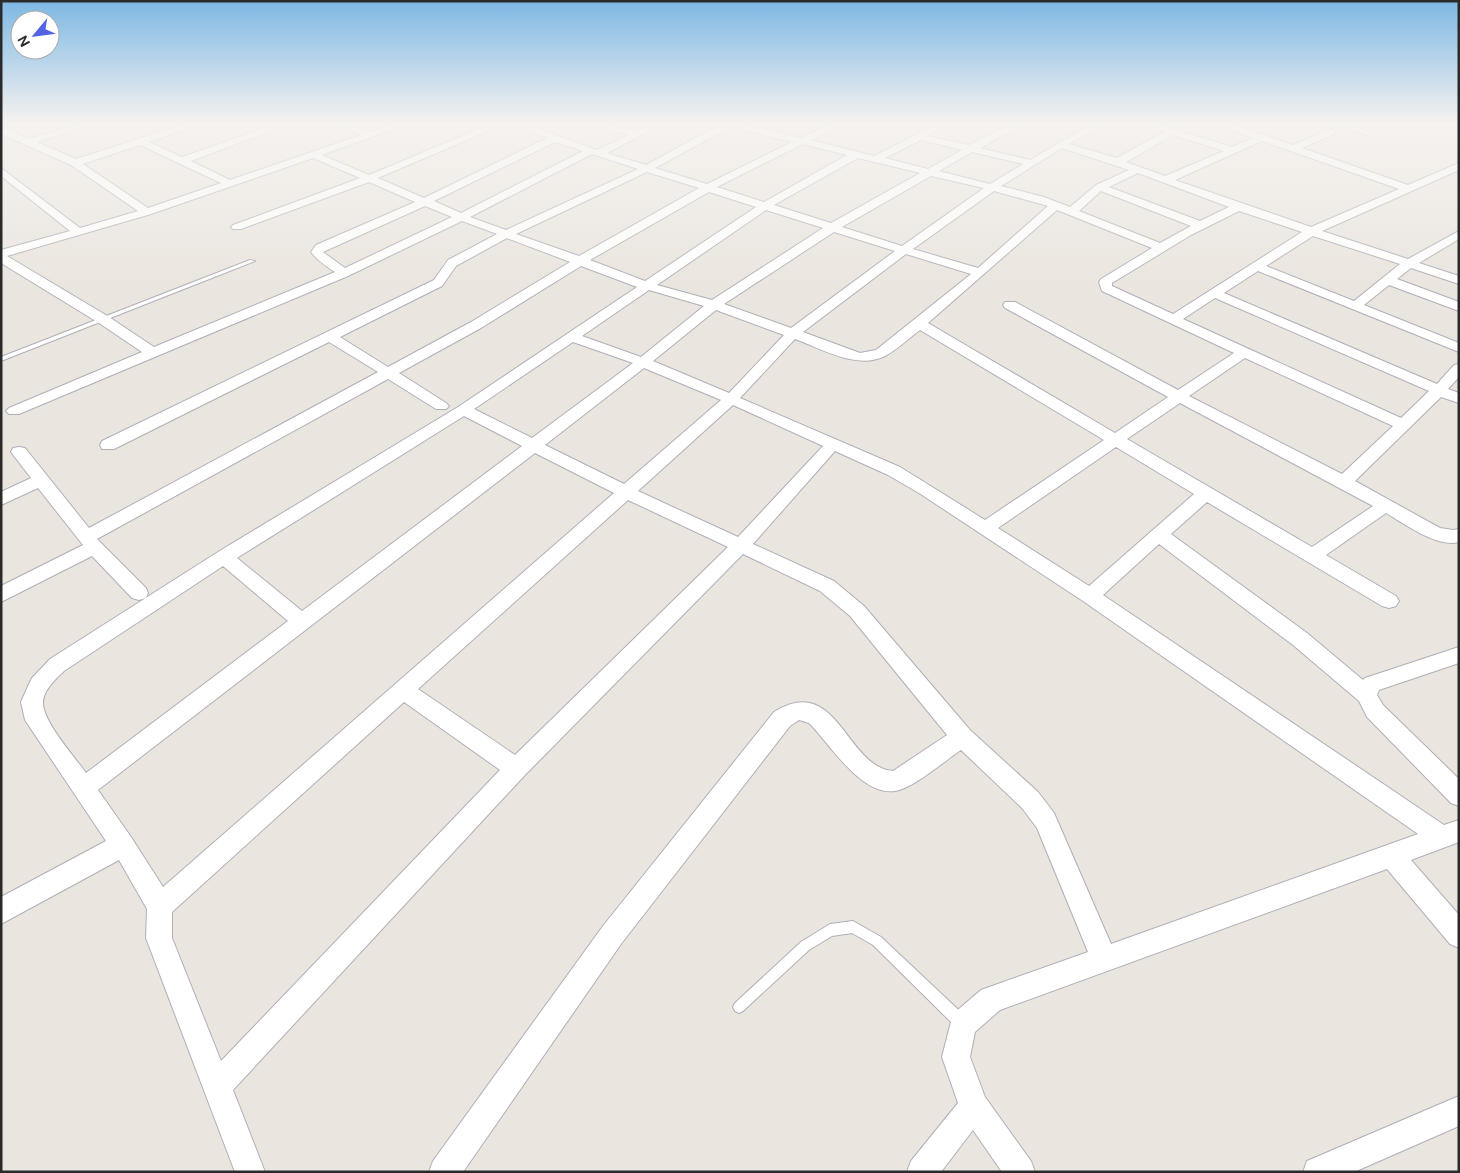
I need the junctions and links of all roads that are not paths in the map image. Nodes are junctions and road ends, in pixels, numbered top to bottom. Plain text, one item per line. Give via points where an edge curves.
1 (10, 178) edge
2 (95, 178) edge
3 (218, 178) edge
4 (245, 178) edge
5 (370, 178) joint
6 (473, 178) edge
7 (541, 178) edge
8 (625, 178) edge
9 (678, 178) edge
10 (727, 178) edge
11 (815, 178) edge
12 (919, 178) edge
13 (956, 178) edge
14 (1008, 178) edge
15 (1120, 178) edge
16 (1163, 178) edge
17 (1170, 178) edge
18 (1377, 178) edge
19 (1431, 178) edge
20 (1167, 179) junction
21 (229, 183) junction
22 (994, 186) junction
23 (709, 187) junction
24 (1100, 187) junction
25 (1407, 188) junction
26 (426, 201) junction
27 (1056, 205) junction
28 (765, 206) junction
29 (1238, 207) junction
30 (1072, 211) junction
31 (146, 212) junction
32 (461, 217) junction
33 (1199, 225) junction
34 (833, 227) junction
35 (237, 228) dead end
36 (1312, 231) junction
37 (79, 232) junction
38 (506, 234) junction
39 (1459, 234) edge
40 (1161, 248) junction
41 (904, 250) junction
42 (1, 254) edge
43 (1, 258) edge
44 (252, 261) dead end
45 (580, 261) junction
46 (1408, 264) junction
47 (1256, 266) junction
48 (344, 273) junction
49 (980, 273) junction
50 (1388, 280) junction
51 (1459, 280) edge
52 (646, 286) junction
53 (1214, 293) junction
54 (714, 305) junction
55 (1010, 305) dead end
56 (1355, 306) junction
57 (1459, 307) edge
58 (104, 320) junction
59 (1172, 320) junction
60 (919, 324) junction
61 (792, 334) junction
62 (570, 336) junction
63 (330, 337) junction
64 (1459, 348) edge
65 (1243, 353) junction
66 (154, 354) junction
67 (1, 359) edge
68 (642, 362) junction
69 (1459, 368) edge
70 (389, 373) junction
71 (1439, 390) junction
72 (1179, 397) junction
73 (731, 399) junction
74 (1459, 399) edge
75 (440, 406) dead end
76 (463, 410) junction
77 (14, 411) dead end
78 (1403, 425) junction
79 (1116, 440) junction
80 (833, 444) junction
81 (108, 445) dead end
82 (534, 445) junction
83 (19, 452) dead end
84 (41, 480) junction
85 (1344, 482) junction
86 (626, 492) junction
87 (1206, 493) junction
88 (1, 499) edge
89 (1386, 506) junction
90 (986, 528) junction
91 (1159, 535) junction
92 (1459, 535) edge
93 (90, 542) junction
94 (740, 545) junction
95 (1313, 556) junction
96 (224, 557) junction
97 (139, 593) dead end
98 (1, 595) edge
99 (1090, 596) junction
100 (1389, 600) dead end
101 (302, 622) junction
102 (1459, 655) edge
103 (403, 690) junction
104 (1366, 695) junction
105 (962, 737) junction
106 (516, 769) junction
107 (83, 788) junction
108 (1459, 796) edge
109 (1451, 834) edge
110 (123, 846) junction
111 (1392, 856) junction
112 (160, 906) junction
113 (1, 911) edge
114 (1459, 935) edge
115 (1104, 959) junction
116 (739, 1007) dead end
117 (963, 1024) junction
118 (216, 1086) junction
119 (974, 1106) junction
120 (1459, 1111) edge
121 (249, 1171) edge
122 (444, 1172) edge
123 (922, 1172) edge
124 (1020, 1172) edge
125 (1318, 1172) edge

1 - 37 street
2 - 31 street
3 - 21 street
4 - 21 street
5 - 26 street
5 - 35 street
6 - 26 street
7 - 32 street
8 - 38 street
9 - 23 street
10 - 23 street
11 - 28 street
12 - 34 street
13 - 22 street
14 - 22 street
15 - 24 street
16 - 20 street
17 - 20 street
18 - 25 street
19 - 25 street
20 - 29 street
21 - 31 street
22 - 27 street
22 - 41 street
23 - 28 street
23 - 45 street
24 - 30 street
24 - 33 street
25 - 36 street
26 - 32 street
26 - 48 street via 320,248 317,252 322,258
27 - 30 street
27 - 49 street
28 - 34 street
28 - 52 street
29 - 33 street
29 - 36 street
30 - 40 street
31 - 37 street
32 - 38 street
32 - 48 street
33 - 40 street
34 - 41 street
34 - 54 street
36 - 46 street
36 - 47 street
37 - 42 street
38 - 45 street
38 - 63 street via 452,263 438,283
39 - 46 street
40 - 59 street via 1105,282 1106,288
41 - 49 street
41 - 61 street
43 - 58 street
44 - 58 lane
45 - 52 street
45 - 70 street via 476,325
46 - 50 street
46 - 51 street
47 - 53 street
47 - 56 street
48 - 66 street
49 - 60 street
50 - 56 street
50 - 57 street
52 - 54 street
52 - 62 street
53 - 59 street
53 - 71 street
54 - 61 street
54 - 68 street
55 - 72 street
56 - 64 street
58 - 66 street
58 - 67 lane
59 - 65 street
60 - 61 street via 881,353 858,358
60 - 79 street
61 - 73 street
62 - 68 street
62 - 76 street
63 - 70 street
63 - 81 street
65 - 72 street
65 - 78 street
66 - 77 street
68 - 73 street
68 - 82 street
69 - 71 street
70 - 75 street
70 - 93 street
71 - 74 street
71 - 78 street
72 - 79 street
72 - 85 street
73 - 80 street
73 - 86 street
76 - 82 street
76 - 96 street
78 - 85 street
79 - 87 street
79 - 90 street
80 - 90 street via 894,471
80 - 94 street
82 - 86 street
82 - 101 street
83 - 84 street
84 - 88 street
84 - 93 street
85 - 89 street
86 - 94 street
86 - 103 street
87 - 91 street
87 - 95 street
89 - 92 street via 1436,534
89 - 95 street
90 - 99 street
91 - 99 street
91 - 104 street via 1300,639
93 - 97 street
93 - 98 street
94 - 105 street via 827,586 842,598 857,611
94 - 106 street
95 - 100 street
96 - 101 street
96 - 107 street via 57,665 39,684 32,702 36,720
99 - 109 street
101 - 107 street
102 - 104 street via 1372,684
103 - 106 street
103 - 112 street
104 - 108 street via 1375,710
105 - 115 street via 1030,800 1046,821
105 - 122 street via 896,781 880,780 864,768 817,717 806,711 795,711 782,719 612,935
106 - 118 street
107 - 110 street
109 - 111 street
110 - 112 street
110 - 113 street
111 - 114 street
111 - 115 street
112 - 118 street via 159,938
115 - 117 street via 991,1000
116 - 117 lane via 805,946 830,930 853,927 877,941
117 - 119 street via 956,1057
118 - 121 street
119 - 123 street
119 - 124 street
120 - 125 street

